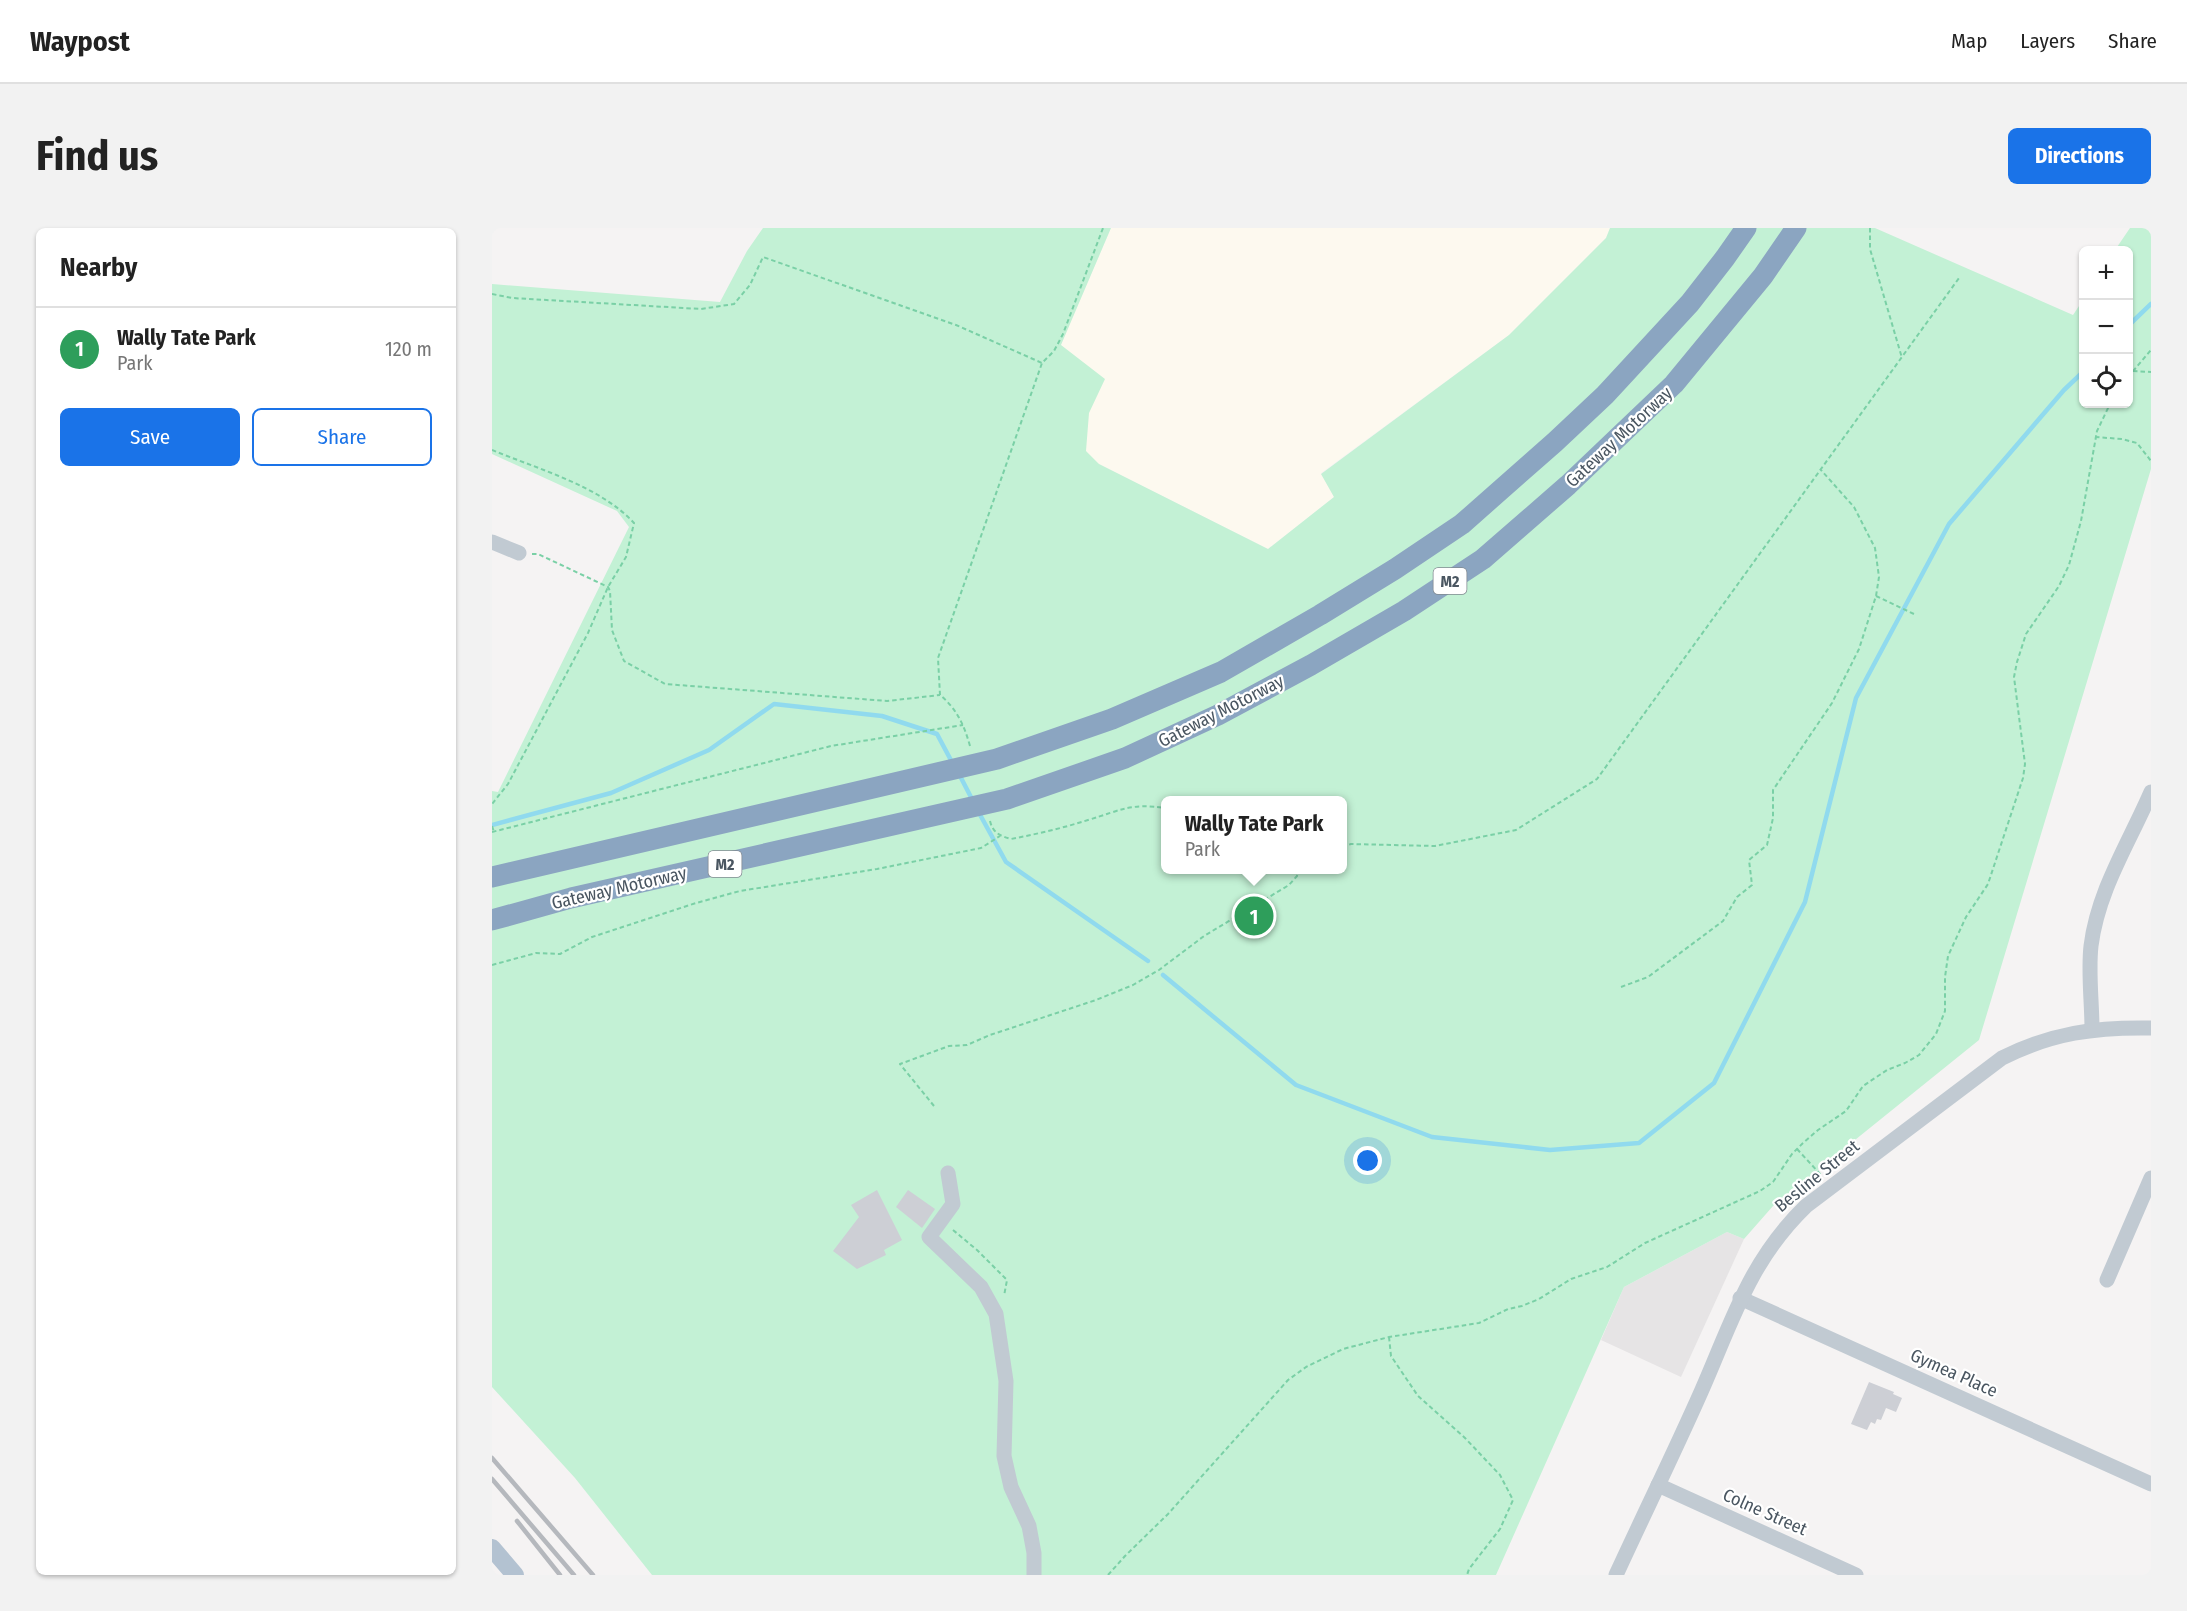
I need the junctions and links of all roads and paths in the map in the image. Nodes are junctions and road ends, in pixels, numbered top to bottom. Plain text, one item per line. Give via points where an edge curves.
1 (1103, 228) edge
2 (1746, 228) edge
3 (1796, 228) edge
4 (1870, 228) edge
5 (1959, 278) dead end
6 (492, 294) edge
7 (2151, 350) edge
8 (1902, 358) junction
9 (1042, 363) junction
10 (2133, 371) joint
11 (2151, 372) edge
12 (2107, 408) edge
13 (2095, 437) junction
14 (492, 450) edge
15 (2151, 461) edge
16 (1821, 470) junction
17 (492, 542) edge
18 (519, 553) joint
19 (608, 587) junction
20 (1876, 596) junction
21 (1914, 614) dead end
22 (940, 694) junction
23 (953, 706) dead end
24 (964, 725) dead end
25 (2151, 792) edge
26 (492, 804) edge
27 (2147, 811) edge
28 (492, 826) edge
29 (493, 832) edge
30 (1000, 836) dead end
31 (1347, 845) edge
32 (1297, 874) edge
33 (492, 877) edge
34 (492, 920) edge
35 (492, 965) edge
36 (1621, 987) dead end
37 (2092, 1029) junction
38 (2151, 1029) edge
39 (934, 1106) dead end
40 (1797, 1149) junction
41 (948, 1173) dead end
42 (2151, 1178) edge
43 (1832, 1186) junction
44 (2107, 1280) dead end
45 (1740, 1298) junction
46 (1389, 1337) junction
47 (2151, 1484) edge
48 (1658, 1485) junction
49 (492, 1548) edge
50 (515, 1575) edge
51 (1034, 1575) edge
52 (1108, 1575) edge
53 (1467, 1575) edge
54 (1616, 1575) edge
55 (1856, 1575) edge

1 - 9 path via 1063,334
2 - 33 highway, Gateway Motorway / M2 via 1690,303 1605,394 1462,524 1395,569 1221,672 1112,719 997,759
3 - 34 highway, Gateway Motorway / M2 via 1763,276 1674,384 1483,559 1404,611 1218,715 1125,758 1007,799 571,897
4 - 8 path via 1870,249
5 - 8 path
6 - 9 path via 701,309 734,304 750,285 763,257 956,325
7 - 10 path
8 - 16 path
9 - 22 path via 938,658
10 - 11 path
12 - 13 path
13 - 15 path via 2137,443
13 - 40 path via 2069,565 2026,634 2017,662 2014,677 2025,764 2023,778 1988,884 1966,917 1948,956 1941,1024 1918,1055 1873,1078 1846,1111
14 - 19 path via 587,489 634,523 626,557
16 - 20 path via 1854,507 1875,548 1879,577
16 - 31 path via 1597,779 1516,830 1435,846
17 - 18 street
18 - 19 path via 538,554
19 - 22 path via 612,630 624,661 665,684 887,701
19 - 26 path via 508,784
20 - 21 path
20 - 36 path via 1859,649 1832,703 1773,790 1773,818 1767,845 1749,860 1752,885 1737,897 1723,921 1648,977
22 - 23 path
24 - 29 path via 831,746
25 - 27 street
27 - 37 street via 2110,875 2099,910 2091,947
28 - 29 path
30 - 35 path via 981,848 740,891 592,937 560,954 536,953
32 - 39 path via 1289,885 1133,985 967,1045 949,1046 900,1064
37 - 38 street, Besline Street
37 - 43 street, Besline Street via 2029,1044 2002,1058
40 - 43 path
40 - 46 path via 1779,1176 1760,1191 1645,1243 1607,1266 1571,1279 1539,1299 1472,1325
41 - 51 street via 953,1204 929,1237 981,1287 996,1314 1006,1381 1004,1456 1011,1487 1029,1526
42 - 44 street
43 - 45 street, Besline Street via 1785,1226
45 - 47 street, Gymea Place
45 - 48 street, Besline Street
46 - 52 path via 1344,1349 1288,1380
46 - 53 path via 1390,1356 1418,1396 1500,1475 1513,1500 1500,1530
48 - 54 street, Besline Street
48 - 55 street, Colne Street
49 - 50 main road

